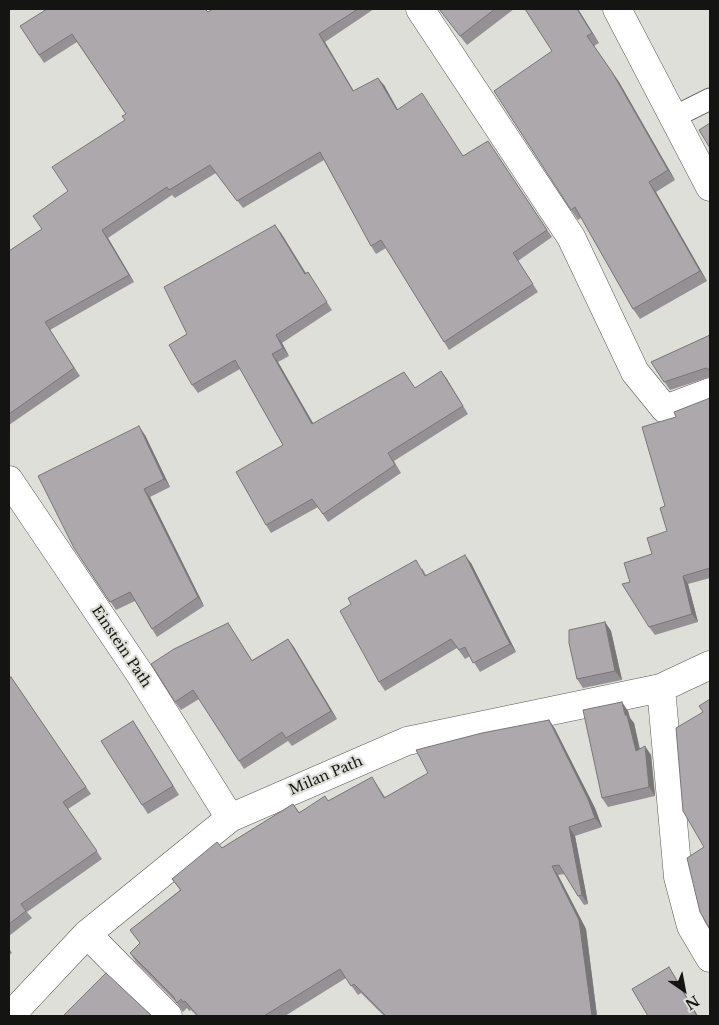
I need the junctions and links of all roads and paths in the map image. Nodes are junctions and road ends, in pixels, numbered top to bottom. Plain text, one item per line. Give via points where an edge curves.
1 (420, 9) edge
2 (617, 9) edge
3 (710, 99) edge
4 (674, 118) junction
5 (710, 187) edge
6 (710, 392) edge
7 (9, 480) edge
8 (710, 665) edge
9 (661, 688) junction
10 (230, 818) junction
11 (88, 934) junction
12 (710, 958) edge
13 (10, 1016) edge
14 (168, 1016) edge

1 - 6 street via 571,237 635,372 665,409
2 - 4 street
3 - 4 lane
4 - 5 street
7 - 10 street, Einstein Path via 140,674
8 - 9 street, Milan Path
9 - 10 street, Milan Path via 407,741
9 - 12 street via 678,877 691,926
10 - 11 street, Milan Path
11 - 13 street, Milan Path
11 - 14 street

